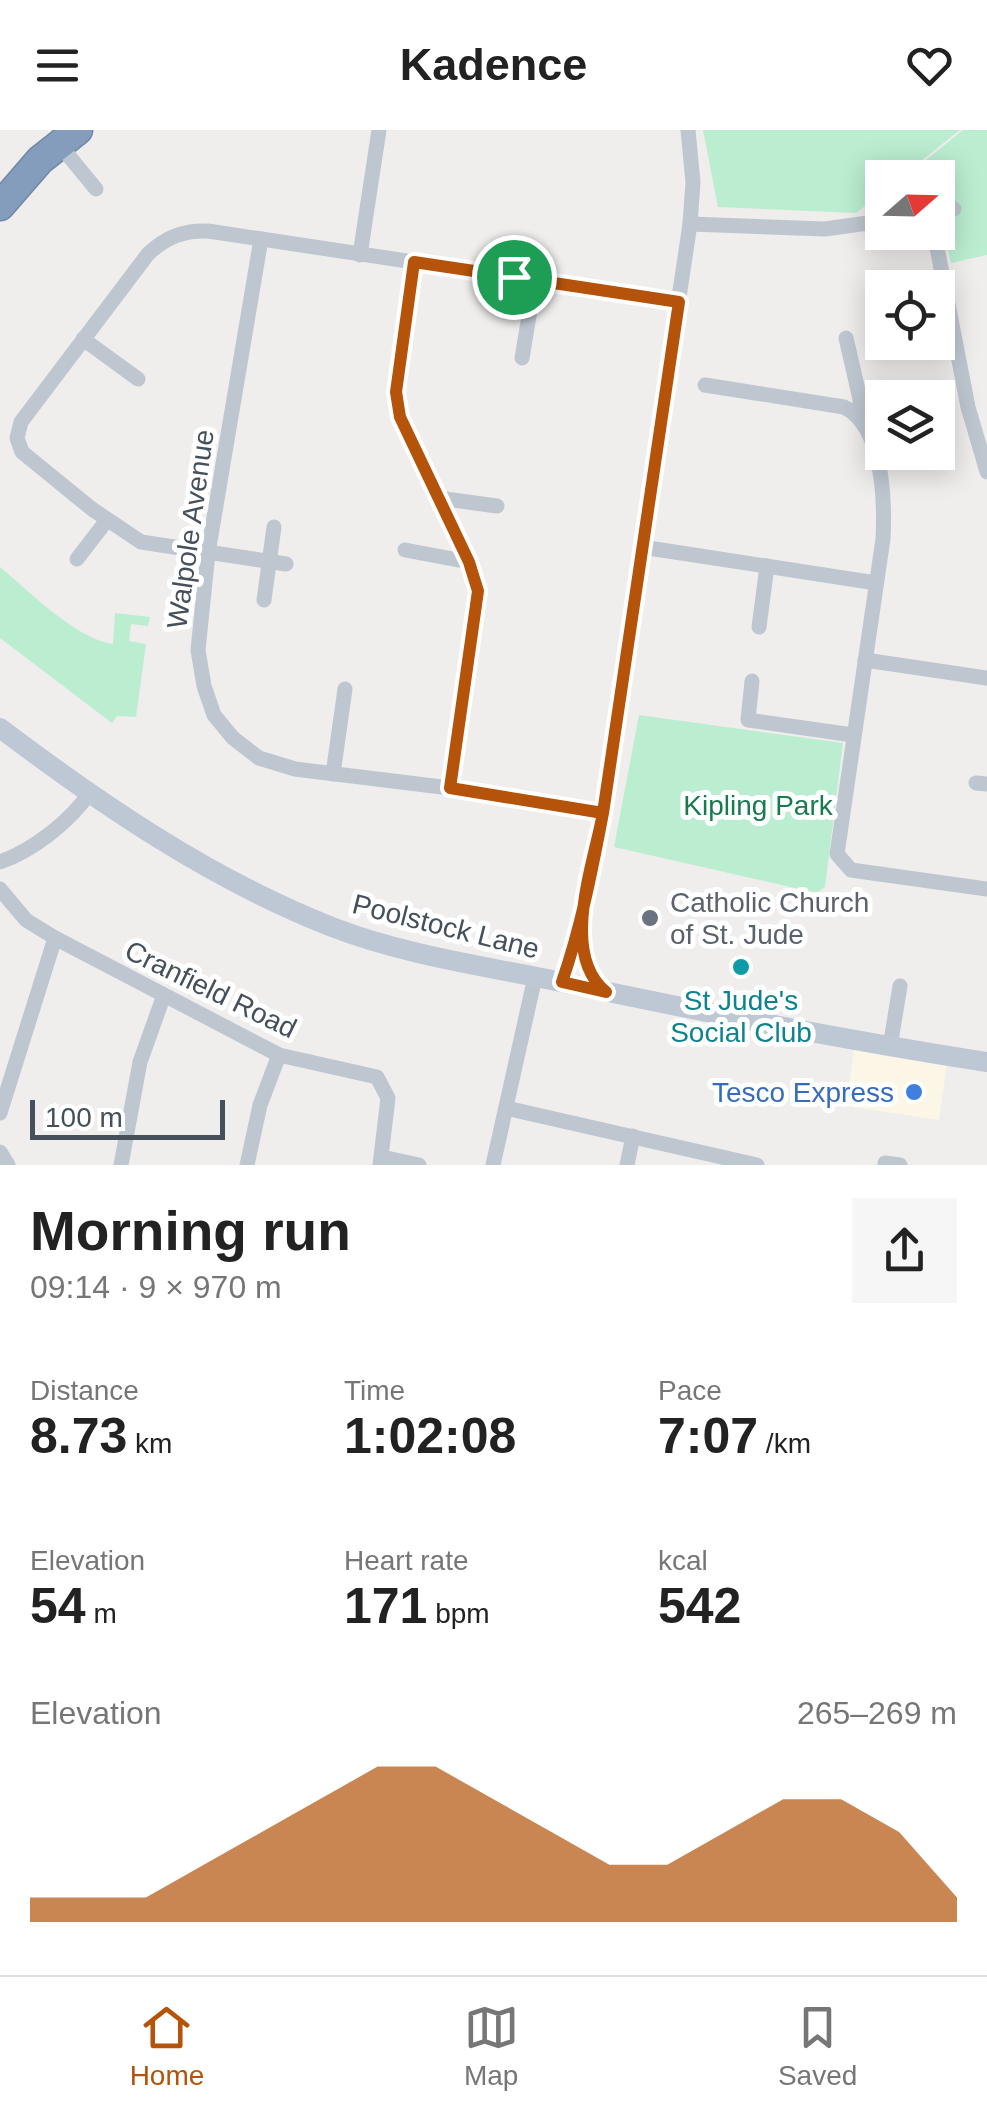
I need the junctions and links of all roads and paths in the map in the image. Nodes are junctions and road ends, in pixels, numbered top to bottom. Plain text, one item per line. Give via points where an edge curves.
1 (379, 130) edge
2 (688, 130) edge
3 (61, 135) edge
4 (0, 176) edge
5 (96, 189) dead end
6 (0, 206) edge
7 (690, 224) junction
8 (865, 224) edge
9 (261, 239) junction
10 (937, 250) edge
11 (360, 255) junction
12 (414, 262) junction
13 (536, 280) junction
14 (679, 302) junction
15 (83, 338) junction
16 (846, 338) dead end
17 (522, 358) dead end
18 (138, 379) dead end
19 (706, 385) dead end
20 (860, 417) junction
21 (987, 472) edge
22 (438, 498) junction
23 (497, 506) dead end
24 (107, 520) junction
25 (274, 527) dead end
26 (642, 547) junction
27 (405, 550) dead end
28 (208, 553) junction
29 (77, 558) dead end
30 (469, 562) junction
31 (278, 563) junction
32 (767, 566) junction
33 (876, 583) junction
34 (264, 600) dead end
35 (759, 627) dead end
36 (865, 660) junction
37 (987, 678) edge
38 (752, 681) dead end
39 (345, 689) dead end
40 (0, 728) edge
41 (853, 734) junction
42 (333, 774) junction
43 (450, 788) junction
44 (90, 792) junction
45 (603, 813) junction
46 (0, 862) edge
47 (0, 889) edge
48 (987, 890) edge
49 (582, 918) junction
50 (55, 938) junction
51 (535, 977) junction
52 (562, 982) junction
53 (900, 986) dead end
54 (606, 992) junction
55 (164, 995) junction
56 (890, 1047) junction
57 (279, 1055) junction
58 (987, 1062) edge
59 (506, 1108) junction
60 (0, 1113) edge
61 (633, 1136) junction
62 (0, 1152) edge
63 (381, 1161) edge
64 (8, 1165) edge
65 (121, 1165) edge
66 (247, 1165) edge
67 (419, 1165) edge
68 (493, 1165) edge
69 (627, 1165) edge
70 (758, 1165) edge

1 - 11 street
2 - 7 street
3 - 4 highway
3 - 5 street
3 - 6 highway
7 - 8 street
7 - 14 street
9 - 11 street
9 - 15 street via 200,230 170,237 148,254
9 - 28 street, Walpole Avenue
10 - 21 street
11 - 12 street
12 - 13 street
12 - 22 street via 396,392 400,417
13 - 14 street
13 - 17 street
14 - 26 street
15 - 18 street
15 - 24 street via 21,422 17,438 22,452
16 - 20 street
19 - 20 street via 844,406
20 - 33 street via 872,438 884,509
22 - 23 street
22 - 30 street
24 - 28 street via 146,544
24 - 29 street
25 - 31 street
26 - 32 street
26 - 45 street
27 - 30 street
28 - 31 street
28 - 42 street, Walpole Avenue via 198,650 214,715 259,758
30 - 43 street via 478,591
31 - 34 street
32 - 33 street
32 - 35 street
33 - 36 street
36 - 37 street
36 - 41 street
38 - 41 street via 748,720
39 - 42 street
40 - 44 main road, Poolstock Lane
41 - 48 street via 836,847 844,866
42 - 43 street, Walpole Avenue
43 - 45 street, Walpole Avenue
44 - 46 street via 22,852
44 - 51 main road, Poolstock Lane via 199,862 321,922
45 - 49 street
47 - 50 street, Cranfield Road via 26,920
49 - 52 street
49 - 54 street via 588,970
50 - 55 street, Cranfield Road
50 - 60 street
51 - 52 main road, Poolstock Lane
51 - 59 street
52 - 54 main road, Poolstock Lane
53 - 56 street
54 - 56 main road, Poolstock Lane
55 - 57 street, Cranfield Road
55 - 65 street via 140,1062
56 - 58 main road, Poolstock Lane
57 - 63 street, Cranfield Road via 378,1078 388,1098
57 - 66 street
59 - 61 street
59 - 68 street
61 - 69 street
61 - 70 street
62 - 64 street
63 - 67 street

